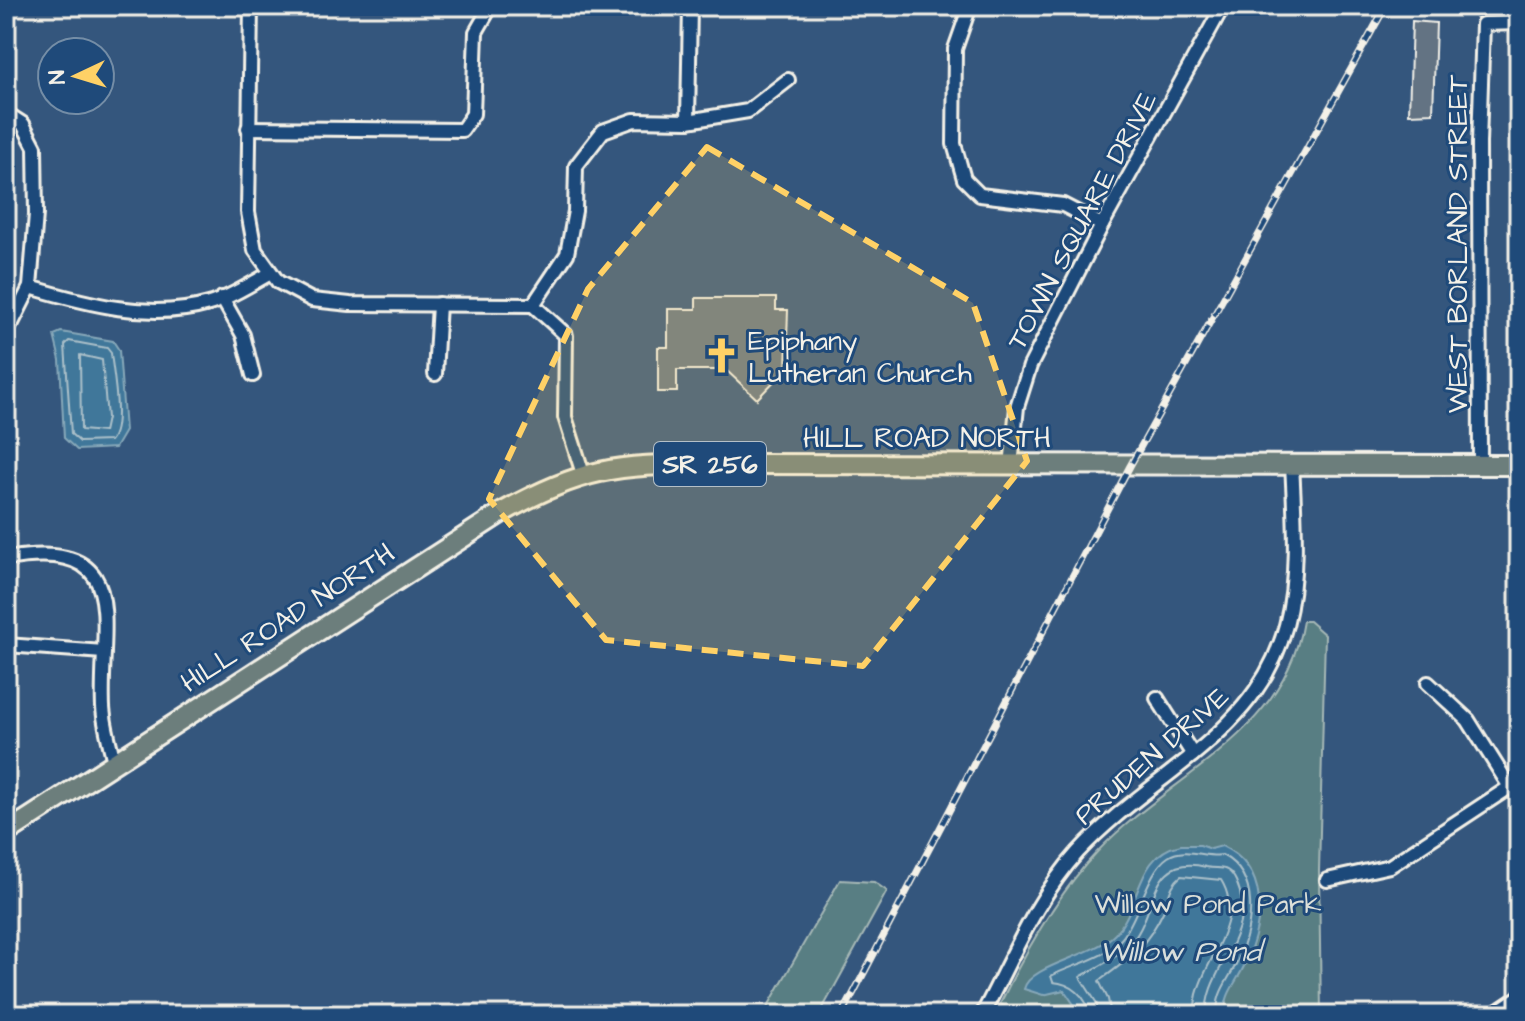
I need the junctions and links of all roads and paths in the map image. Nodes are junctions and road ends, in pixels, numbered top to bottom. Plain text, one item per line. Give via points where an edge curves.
1 (251, 6) edge
2 (491, 6) edge
3 (690, 6) edge
4 (970, 6) edge
5 (1223, 6) edge
6 (1519, 23) edge
7 (788, 80) dead end
8 (6, 113) edge
9 (688, 121) junction
10 (248, 128) junction
11 (1102, 225) junction
12 (271, 273) junction
13 (30, 287) junction
14 (222, 298) junction
15 (439, 304) junction
16 (533, 305) junction
17 (6, 326) edge
18 (435, 374) dead end
19 (253, 375) dead end
20 (1292, 464) junction
21 (1480, 465) junction
22 (1519, 465) edge
23 (1011, 466) junction
24 (583, 474) junction
25 (6, 559) edge
26 (6, 645) edge
27 (104, 652) junction
28 (1428, 683) dead end
29 (1157, 698) dead end
30 (1193, 755) junction
31 (114, 762) junction
32 (1514, 784) edge
33 (6, 833) edge
34 (1327, 880) dead end
35 (1519, 997) edge
36 (982, 1015) edge
37 (1492, 1015) edge

1 - 10 street
2 - 10 street via 476,32 473,114 462,130
3 - 9 street
4 - 11 street via 955,49 954,144 964,179 980,195 1063,205
5 - 11 street, TOWN SQUARE DRIVE
6 - 21 street, WEST BORLAND STREET via 1483,24
7 - 9 street via 748,111
8 - 13 street via 23,124 35,147
9 - 16 street via 634,120 603,131 576,166 567,254
10 - 12 street via 248,212 255,250
11 - 23 street, TOWN SQUARE DRIVE via 1022,386
12 - 14 street
12 - 15 street via 312,300
13 - 14 street via 115,310 209,304
13 - 17 street
14 - 19 street via 243,335
15 - 16 street
15 - 18 street
16 - 24 street via 566,335 565,417
20 - 21 main road, HILL ROAD NORTH / SR 256
20 - 23 main road, HILL ROAD NORTH / SR 256
20 - 30 street, PRUDEN DRIVE via 1294,581 1284,638 1247,706
21 - 22 main road, HILL ROAD NORTH / SR 256
23 - 24 main road, HILL ROAD NORTH / SR 256 via 647,465
24 - 31 main road, HILL ROAD NORTH / SR 256 via 501,513
25 - 27 street via 43,553 76,560 92,572 105,608
26 - 27 street
27 - 31 street via 103,710
28 - 32 street via 1468,720
29 - 30 street
30 - 36 street, PRUDEN DRIVE via 1075,856 1040,906
31 - 33 main road, HILL ROAD NORTH / SR 256
32 - 34 street via 1390,866
35 - 37 street

